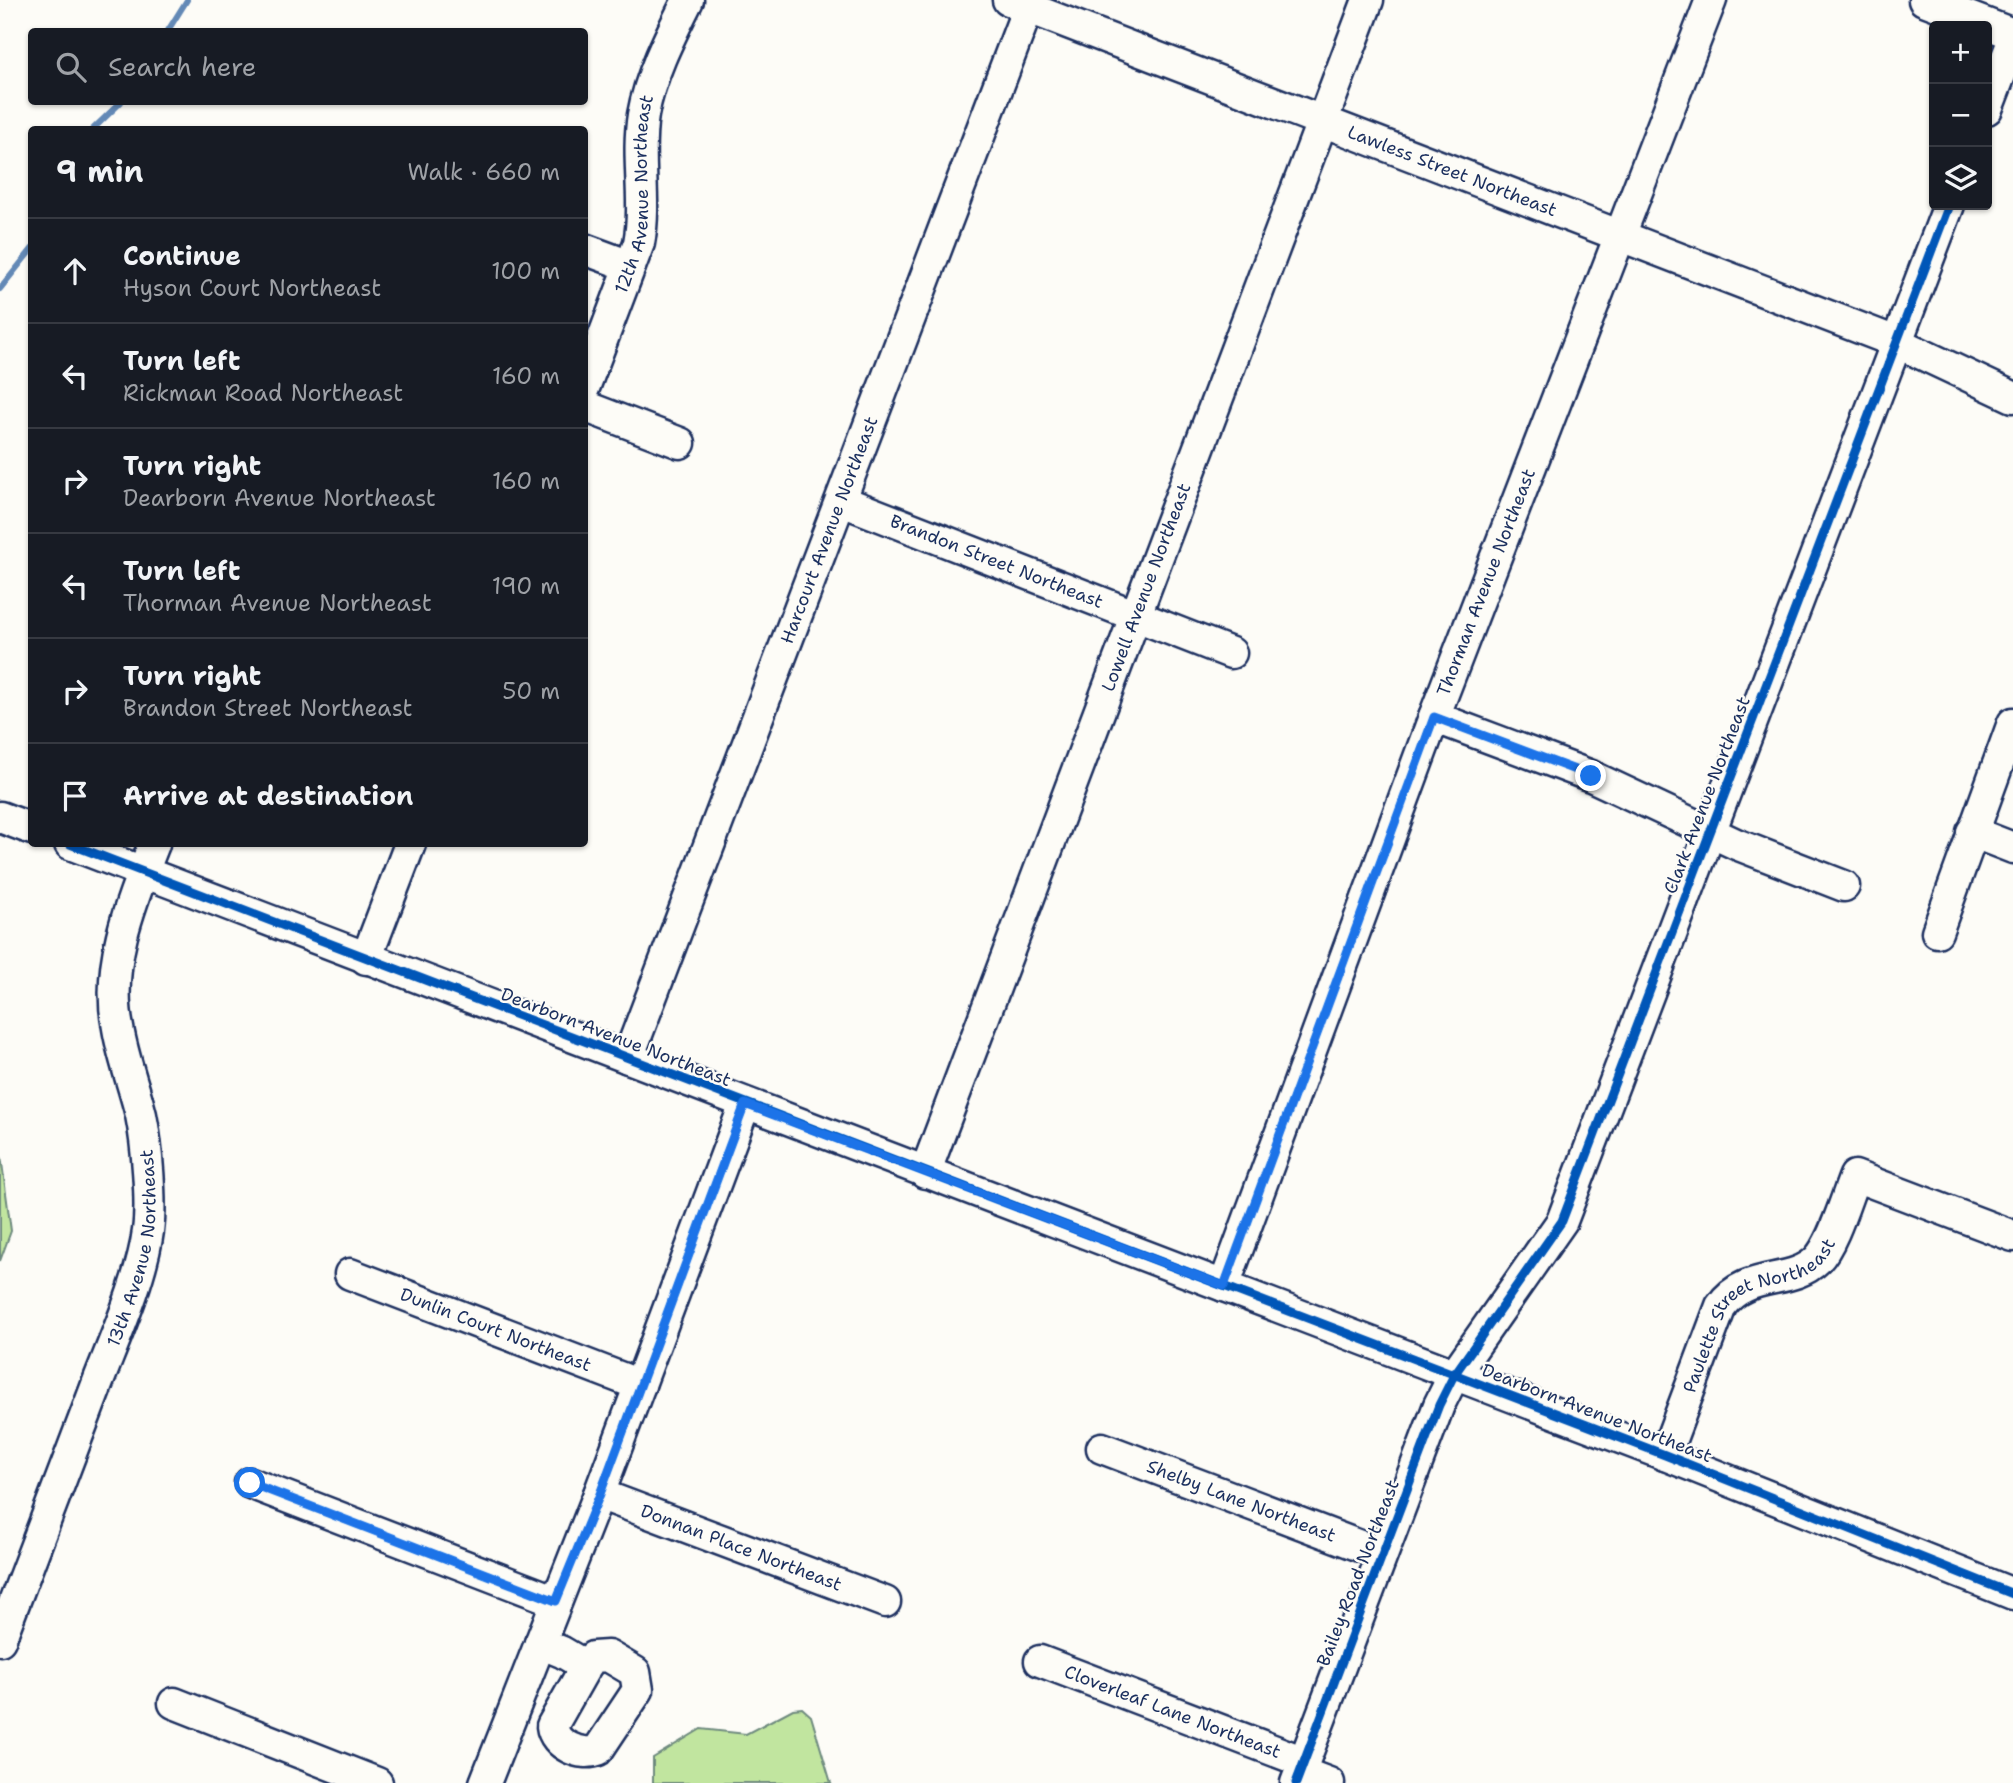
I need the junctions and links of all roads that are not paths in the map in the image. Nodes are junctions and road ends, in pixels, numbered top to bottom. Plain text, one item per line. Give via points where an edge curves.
1 (688, 0) edge
2 (1368, 0) edge
3 (1711, 0) edge
4 (1924, 0) edge
5 (1022, 3) edge
6 (2013, 34) edge
7 (2013, 41) edge
8 (1992, 96) edge
9 (1322, 121) junction
10 (1947, 210) edge
11 (1620, 236) junction
12 (588, 250) edge
13 (630, 266) junction
14 (1896, 342) junction
15 (588, 377) edge
16 (2013, 397) edge
17 (588, 408) edge
18 (680, 443) dead end
19 (842, 501) junction
20 (1135, 615) junction
21 (1231, 653) dead end
22 (1434, 717) junction
23 (2013, 723) edge
24 (1710, 830) junction
25 (1972, 832) junction
26 (78, 847) edge
27 (153, 847) edge
28 (409, 847) edge
29 (2013, 848) edge
30 (143, 872) junction
31 (1844, 886) dead end
32 (1937, 932) dead end
33 (366, 959) junction
34 (628, 1058) junction
35 (745, 1104) junction
36 (925, 1173) junction
37 (2013, 1236) edge
38 (350, 1274) dead end
39 (1224, 1286) junction
40 (1454, 1375) junction
41 (639, 1385) junction
42 (1102, 1448) dead end
43 (1665, 1455) junction
44 (250, 1483) dead end
45 (600, 1494) junction
46 (1381, 1554) junction
47 (2013, 1594) edge
48 (556, 1601) junction
49 (885, 1602) dead end
50 (0, 1640) edge
51 (540, 1643) junction
52 (1040, 1661) dead end
53 (586, 1666) dead end
54 (174, 1703) dead end
55 (1300, 1772) edge
56 (377, 1783) edge
57 (485, 1783) edge
58 (1329, 1783) edge

1 - 13 street, 12th Avenue Northeast via 658,66 643,116 643,223
2 - 9 street, Lowell Avenue Northeast
3 - 11 street, Thorman Avenue Northeast
4 - 6 street
5 - 9 street, Lawless Street Northeast
5 - 19 street, Harcourt Avenue Northeast
7 - 8 street
9 - 11 street, Lawless Street Northeast
9 - 20 street, Lowell Avenue Northeast
10 - 14 street, Clark Avenue Northeast
11 - 14 street, Lawless Street Northeast
11 - 22 street, Thorman Avenue Northeast
12 - 13 street
13 - 15 street, 12th Avenue Northeast
14 - 16 street, Lawless Street Northeast
14 - 24 street, Clark Avenue Northeast
17 - 18 street
19 - 20 street, Brandon Street Northeast
19 - 34 street, Harcourt Avenue Northeast
20 - 21 street, Brandon Street Northeast
20 - 36 street, Lowell Avenue Northeast
22 - 24 street via 1591,776
22 - 39 street, Thorman Avenue Northeast
23 - 25 street
24 - 31 street
24 - 40 street, Clark Avenue Northeast via 1562,1221
25 - 29 street
25 - 32 street
26 - 30 street, Dearborn Avenue Northeast
27 - 30 street, 13th Avenue Northeast
28 - 33 street
30 - 33 street, Dearborn Avenue Northeast
30 - 50 street, 13th Avenue Northeast via 119,948 115,983 117,1027 141,1118 150,1202 148,1232 138,1273
33 - 34 street, Dearborn Avenue Northeast
34 - 35 street, Dearborn Avenue Northeast
35 - 36 street, Dearborn Avenue Northeast
35 - 41 street
36 - 39 street, Dearborn Avenue Northeast
37 - 43 street, Paulette Street Northeast via 1854,1175 1825,1250 1816,1261 1805,1269 1736,1289 1721,1306
38 - 41 street, Dunlin Court Northeast
39 - 40 street, Dearborn Avenue Northeast
40 - 43 street, Dearborn Avenue Northeast
40 - 46 street, Bailey Road Northeast
41 - 45 street
42 - 46 street, Shelby Lane Northeast
43 - 47 street, Dearborn Avenue Northeast
44 - 48 street
45 - 48 street
45 - 49 street, Donnan Place Northeast
46 - 55 street, Bailey Road Northeast
48 - 51 street
51 - 53 street
51 - 57 street
52 - 55 street, Cloverleaf Lane Northeast
54 - 56 street
55 - 58 street, Cloverleaf Lane Northeast

